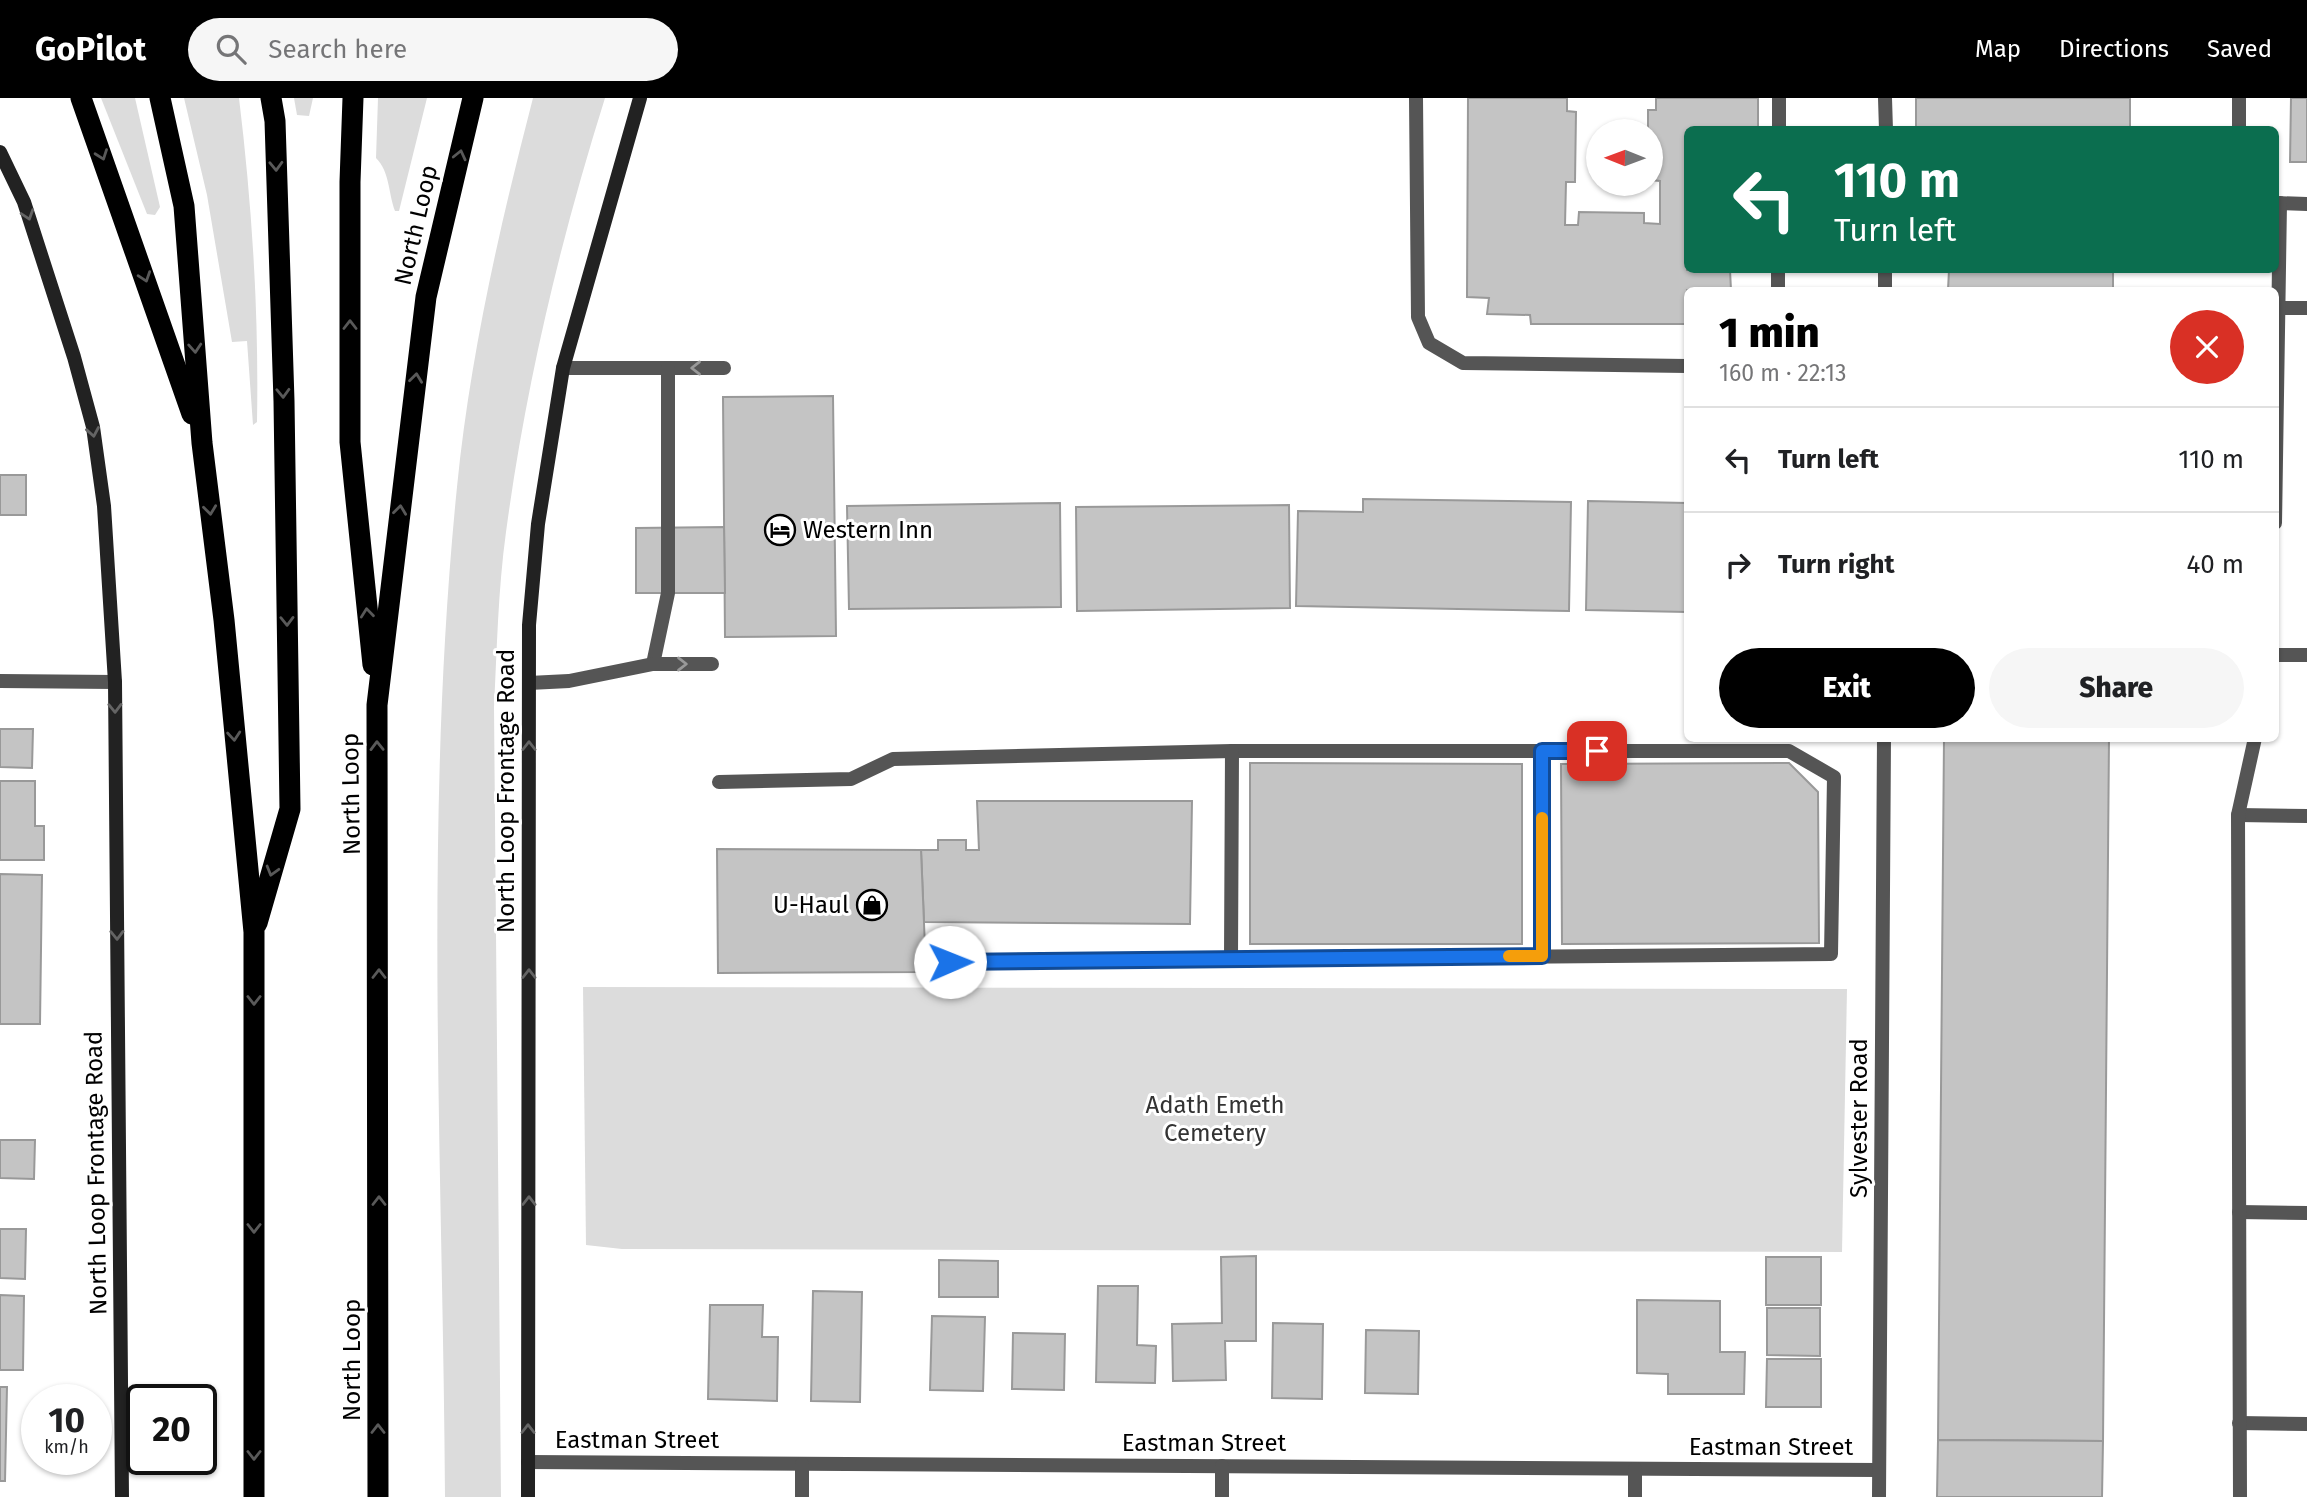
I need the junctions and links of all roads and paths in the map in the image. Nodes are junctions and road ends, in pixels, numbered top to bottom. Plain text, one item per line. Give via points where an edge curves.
1 (81, 98) edge
2 (160, 98) edge
3 (271, 98) edge
4 (353, 98) edge
5 (473, 98) edge
6 (640, 98) edge
7 (1416, 98) edge
8 (1779, 98) edge
9 (1885, 98) edge
10 (2239, 98) edge
11 (1779, 126) edge
12 (1885, 126) edge
13 (2239, 126) edge
14 (0, 152) edge
15 (2279, 203) edge
16 (2307, 204) edge
17 (2279, 308) edge
18 (2307, 308) edge
19 (1684, 366) edge
20 (563, 368) junction
21 (668, 368) junction
22 (724, 368) dead end
23 (202, 443) junction
24 (2279, 655) edge
25 (2307, 655) edge
26 (653, 664) junction
27 (712, 664) dead end
28 (0, 681) edge
29 (114, 682) junction
30 (529, 682) junction
31 (377, 705) junction
32 (1884, 742) edge
33 (2254, 742) edge
34 (1232, 751) junction
35 (1542, 751) junction
36 (719, 782) dead end
37 (2238, 815) junction
38 (2307, 816) edge
39 (254, 932) junction
40 (1542, 956) junction
41 (1231, 958) junction
42 (950, 962) dead end
43 (2239, 1212) junction
44 (2307, 1213) edge
45 (2239, 1423) junction
46 (2307, 1424) edge
47 (528, 1462) junction
48 (802, 1464) junction
49 (1222, 1466) junction
50 (1635, 1469) junction
51 (1879, 1470) junction
52 (122, 1497) edge
53 (254, 1497) edge
54 (378, 1497) edge
55 (528, 1497) edge
56 (802, 1497) edge
57 (1222, 1497) edge
58 (1635, 1497) edge
59 (1879, 1497) edge
60 (2239, 1497) edge

1 -> 23 highway
2 -> 23 highway via 184,206
3 -> 39 highway via 283,374 290,809
31 -> 4 highway via 351,442
31 -> 5 highway, North Loop via 426,297
6 - 20 main road, North Loop Frontage Road
7 - 19 street via 1418,317 1429,343 1463,363
8 - 11 street
9 - 12 street
10 - 13 street
14 -> 29 main road, North Loop Frontage Road via 28,215 93,427 104,506
15 - 16 street
17 - 18 street
20 - 21 street
20 - 30 main road, North Loop Frontage Road via 538,524
22 -> 21 street
21 - 26 street via 668,593
23 -> 39 highway
24 - 25 street
26 -> 27 street
26 - 30 street via 569,681
28 - 29 street
29 -> 52 main road, North Loop Frontage Road
47 -> 30 main road, North Loop Frontage Road
54 -> 31 highway, North Loop
32 - 51 street, Sylvester Road
33 - 37 street
34 - 35 street
34 - 36 street via 893,759 851,779
34 - 41 street
35 - 40 street
35 - 40 street via 1789,751 1834,777 1831,954
37 - 38 street
37 - 43 street
39 -> 53 highway
40 - 41 street
41 - 42 street
43 - 44 street
43 - 45 street
45 - 46 street
45 - 60 street
47 - 48 street, Eastman Street
47 - 55 main road, North Loop Frontage Road
48 - 49 street, Eastman Street
48 - 56 street
49 - 50 street, Eastman Street
49 - 57 street
50 - 51 street, Eastman Street
50 - 58 street
51 - 59 street, Sylvester Road

